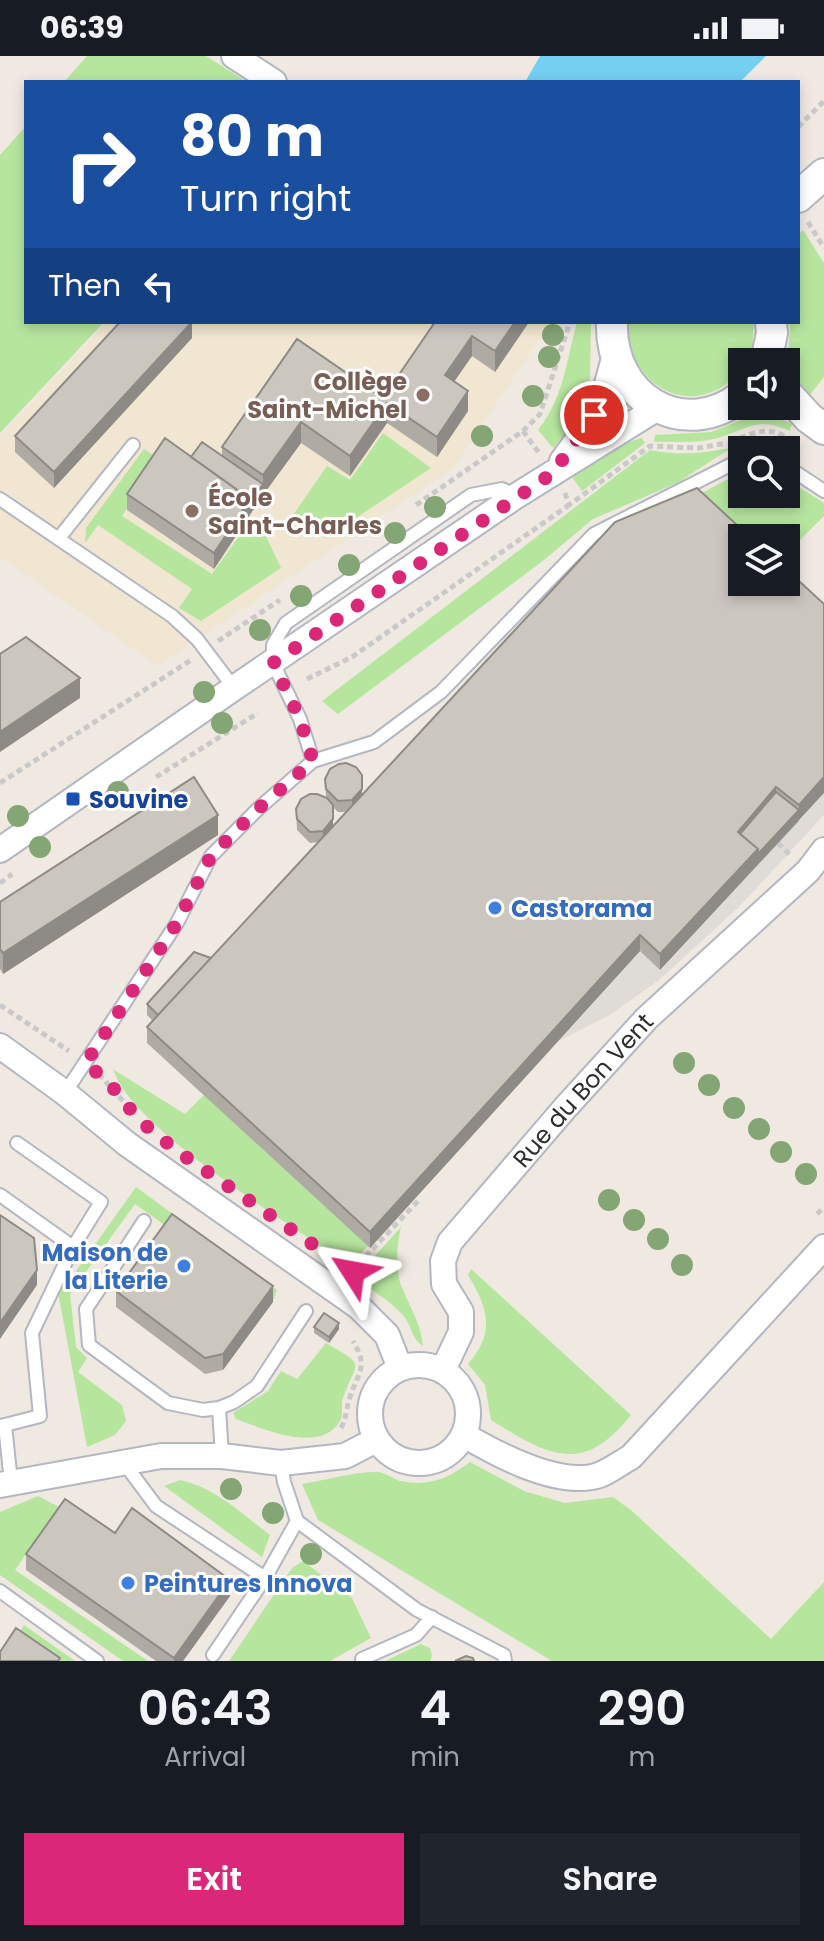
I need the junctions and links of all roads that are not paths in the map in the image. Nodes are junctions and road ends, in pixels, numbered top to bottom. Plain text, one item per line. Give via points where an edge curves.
1 (234, 56) edge
2 (271, 80) edge
3 (824, 174) edge
4 (800, 195) edge
5 (612, 324) edge
6 (771, 324) edge
7 (770, 348) edge
8 (614, 358) junction
9 (728, 405) edge
10 (659, 407) junction
11 (133, 445) dead end
12 (728, 466) edge
13 (553, 473) junction
14 (800, 475) edge
15 (824, 491) edge
16 (0, 499) edge
17 (59, 538) junction
18 (273, 663) junction
19 (234, 688) junction
20 (313, 761) junction
21 (0, 850) edge
22 (824, 850) edge
23 (0, 1046) edge
24 (65, 1093) junction
25 (17, 1143) dead end
26 (0, 1195) edge
27 (144, 1221) dead end
28 (73, 1247) junction
29 (824, 1247) edge
30 (306, 1311) dead end
31 (400, 1368) junction
32 (443, 1370) junction
33 (219, 1408) junction
34 (2, 1425) edge
35 (464, 1435) junction
36 (376, 1440) junction
37 (222, 1456) junction
38 (124, 1463) junction
39 (281, 1463) junction
40 (6, 1483) edge
41 (297, 1521) junction
42 (265, 1578) junction
43 (0, 1591) edge
44 (432, 1617) junction
45 (213, 1655) dead end
46 (362, 1659) edge
47 (97, 1661) edge
48 (505, 1661) edge

1 - 2 street
3 - 4 street
5 - 8 street
6 - 7 street
8 - 10 street via 631,388
8 - 13 street via 603,399
9 - 10 street via 697,414
10 - 13 street
11 - 17 lane
12 - 20 lane via 594,534 441,692 374,742
13 - 18 street
14 - 15 lane
16 - 17 lane
17 - 19 lane via 172,616
18 - 19 street
18 - 20 lane
19 - 21 street
20 - 24 lane via 211,856 177,923
22 - 32 street, Rue du Bon Vent via 808,871 647,1018 450,1242 443,1261 444,1284 461,1312 461,1332
23 - 24 street
24 - 31 street via 127,1144 359,1307 387,1335
25 - 28 lane via 101,1202
26 - 28 lane
27 - 33 lane via 86,1309 89,1345 168,1403
28 - 34 lane via 32,1333 40,1416
29 - 35 street via 631,1457 594,1477 532,1468
30 - 33 lane via 257,1386
31 - 32 street via 415,1364
31 - 36 street via 372,1398
32 - 35 street via 464,1392 469,1421
33 - 37 lane
34 - 40 lane
35 - 36 street via 443,1457 414,1464 399,1460
36 - 39 street via 345,1456
37 - 38 street via 175,1455
37 - 39 street
38 - 40 street
38 - 42 lane via 156,1506
39 - 41 lane
41 - 42 lane
41 - 44 lane
42 - 45 lane
43 - 47 lane
44 - 46 lane via 416,1635
44 - 48 lane via 504,1655

